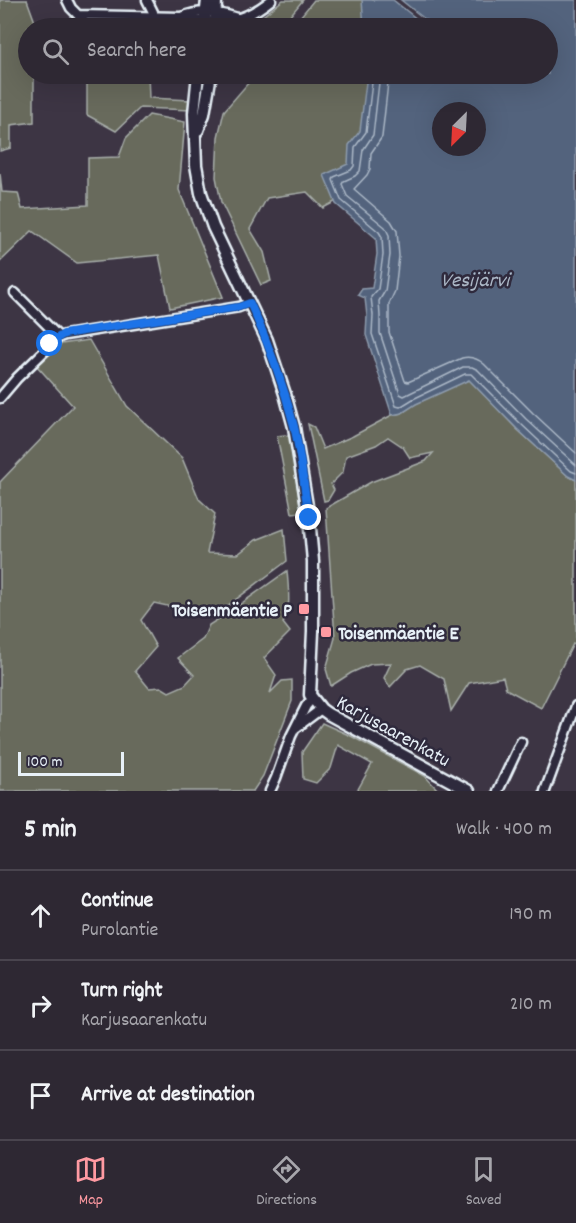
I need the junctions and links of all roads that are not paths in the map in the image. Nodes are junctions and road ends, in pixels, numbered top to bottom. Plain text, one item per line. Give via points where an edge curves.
1 (67, 0) edge
2 (147, 0) edge
3 (207, 0) edge
4 (216, 0) edge
5 (271, 0) edge
6 (153, 16) junction
7 (206, 18) edge
8 (210, 18) edge
9 (211, 18) edge
10 (238, 18) edge
11 (197, 84) edge
12 (209, 84) edge
13 (196, 136) junction
14 (15, 293) dead end
15 (250, 303) junction
16 (59, 337) junction
17 (0, 398) edge
18 (312, 699) junction
19 (576, 706) edge
20 (321, 709) junction
21 (297, 727) junction
22 (520, 742) dead end
23 (270, 791) edge
24 (469, 791) edge
25 (498, 791) edge
26 (544, 791) edge

1 - 6 street via 78,15
2 - 6 street
3 - 8 street
4 - 9 street
5 - 10 street via 256,12
6 - 7 street via 182,17 198,12
11 - 13 street, Karjusaarenkatu
12 - 13 street, Karjusaarenkatu
13 - 15 street, Karjusaarenkatu via 196,165 203,201
14 - 16 street
15 - 16 street
15 - 18 street, Karjusaarenkatu via 285,394 309,518 313,561
16 - 17 street
18 - 20 street, Karjusaarenkatu
18 - 21 street
19 - 26 street
20 - 21 street
20 - 24 street, Karjusaarenkatu
21 - 23 street
22 - 25 street

